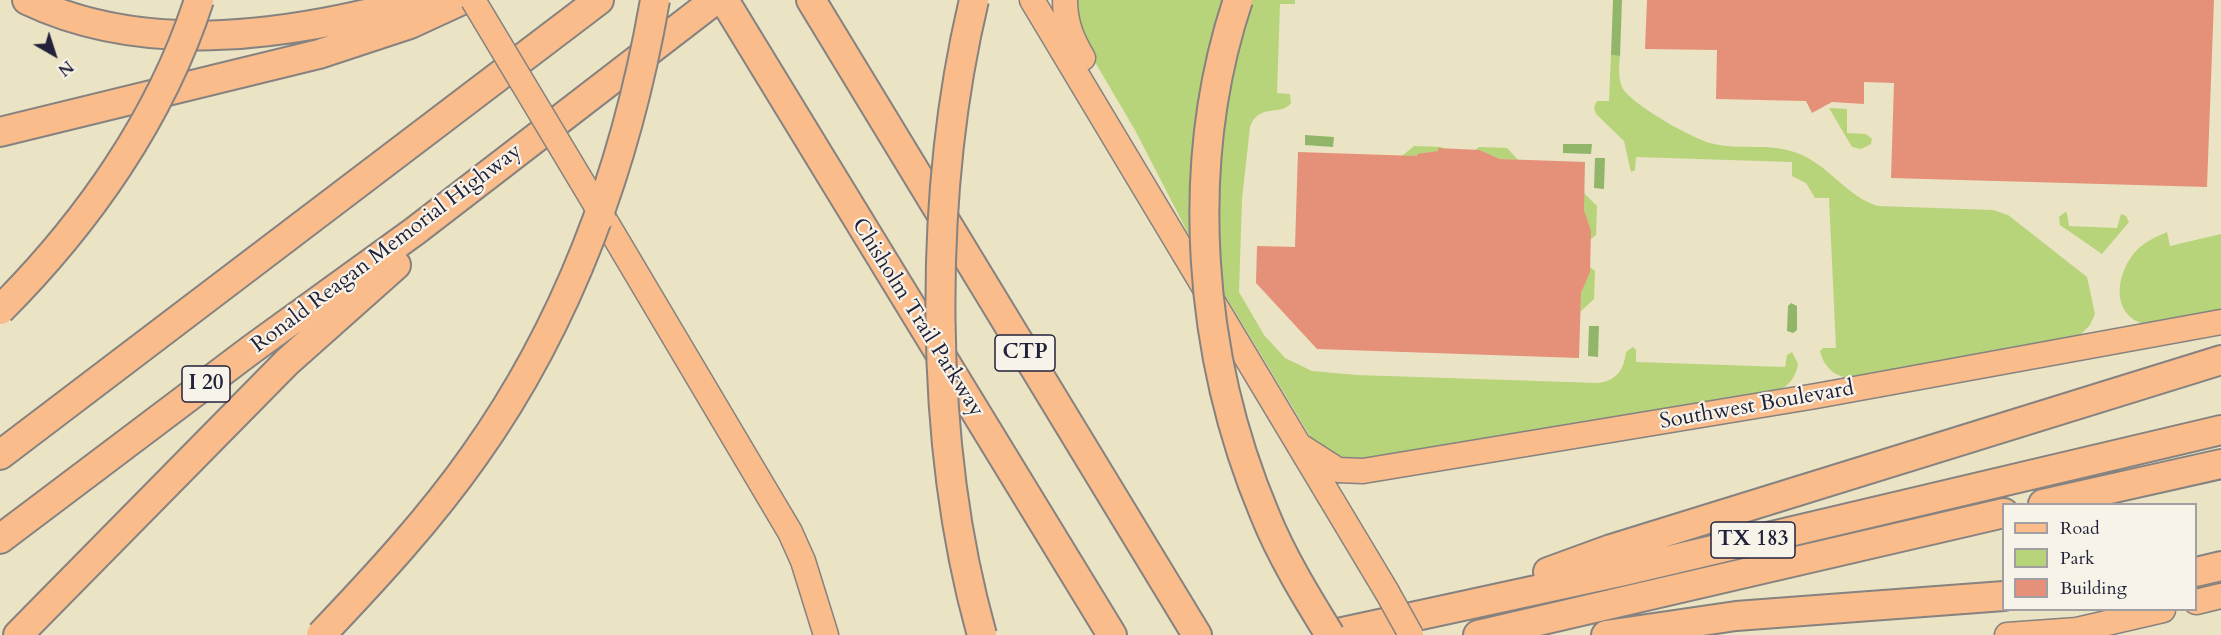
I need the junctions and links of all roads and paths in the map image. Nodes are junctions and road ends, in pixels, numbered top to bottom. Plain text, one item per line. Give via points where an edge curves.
1 (27, 0) edge
2 (199, 0) edge
3 (421, 0) edge
4 (462, 0) edge
5 (473, 0) edge
6 (599, 0) edge
7 (655, 0) edge
8 (715, 0) edge
9 (724, 0) edge
10 (811, 0) edge
11 (974, 0) edge
12 (1032, 0) edge
13 (1065, 0) edge
14 (1238, 0) edge
15 (1100, 114) junction
16 (0, 132) edge
17 (415, 231) junction
18 (0, 310) edge
19 (2221, 322) edge
20 (2221, 360) edge
21 (2221, 430) edge
22 (1299, 445) junction
23 (0, 455) edge
24 (2221, 464) edge
25 (2047, 503) edge
26 (2002, 513) edge
27 (0, 539) edge
28 (2221, 566) edge
29 (2197, 572) edge
30 (2002, 596) edge
31 (2221, 596) edge
32 (2197, 602) edge
33 (1436, 611) junction
34 (2155, 611) edge
35 (1108, 630) edge
36 (1196, 634) edge
37 (18, 635) edge
38 (321, 635) edge
39 (826, 635) edge
40 (982, 635) edge
41 (1329, 635) edge
42 (1411, 635) edge
43 (1478, 635) edge
44 (1606, 635) edge
45 (2007, 635) edge

1 - 3 highway via 115,29 210,35 299,28
2 - 18 highway, bridge via 170,78 100,194 35,275
4 - 16 highway via 381,35 319,54
5 - 39 main road, bridge via 790,531
6 - 23 highway
7 - 38 highway, bridge via 640,78 607,195 530,366 492,430 443,497
8 - 17 highway, Ronald Reagan Memorial Highway / I 20
9 - 35 highway, Chisholm Trail Parkway
10 - 36 highway, CTP
11 - 40 highway, bridge via 957,84 945,190 943,386 956,518
12 - 15 main road
13 - 15 main road via 1065,19 1072,40 1094,76
14 - 41 highway, bridge via 1219,67 1208,143 1206,243 1213,324 1227,399 1264,514
15 - 22 main road
17 - 27 highway, Ronald Reagan Memorial Highway / I 20
17 - 37 highway via 395,267 287,362
19 - 22 main road, Southwest Boulevard via 1816,396 1363,471 1338,470
20 - 33 highway via 1611,549
21 - 33 highway, TX 183
22 - 42 main road, bridge
24 - 25 highway
26 - 43 highway, TX 183
28 - 29 highway
30 - 44 highway via 1736,616
31 - 32 main road
33 - 41 highway, TX 183
34 - 45 main road via 2077,630

